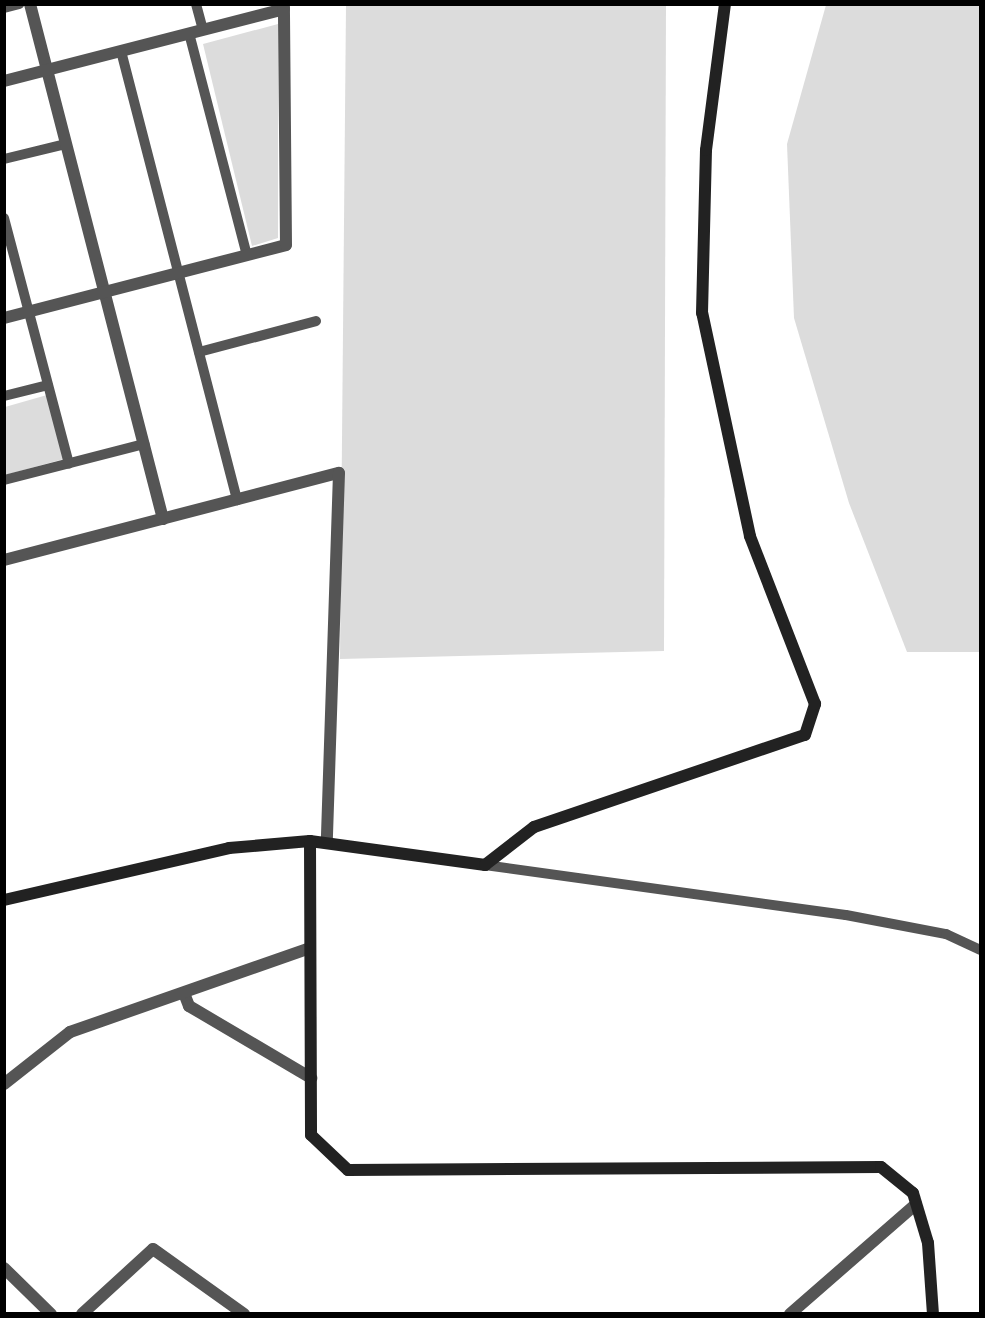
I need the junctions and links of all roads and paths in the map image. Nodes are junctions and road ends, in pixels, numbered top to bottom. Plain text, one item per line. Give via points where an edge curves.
1 (20, 4) edge
2 (30, 4) edge
3 (196, 4) edge
4 (725, 4) edge
5 (279, 7) edge
6 (4, 8) edge
7 (203, 30) junction
8 (189, 33) junction
9 (121, 51) junction
10 (46, 70) junction
11 (4, 81) edge
12 (66, 144) junction
13 (4, 159) edge
14 (4, 218) edge
15 (8, 247) edge
16 (247, 255) junction
17 (179, 273) junction
18 (104, 292) junction
19 (29, 312) junction
20 (4, 318) edge
21 (316, 321) dead end
22 (199, 352) junction
23 (48, 385) junction
24 (4, 396) edge
25 (144, 444) junction
26 (69, 464) junction
27 (4, 480) edge
28 (237, 500) junction
29 (163, 519) junction
30 (6, 556) edge
31 (310, 841) junction
32 (327, 843) junction
33 (485, 865) junction
34 (4, 900) edge
35 (310, 948) junction
36 (981, 950) edge
37 (184, 993) junction
38 (311, 1078) junction
39 (4, 1084) edge
40 (916, 1204) junction
41 (4, 1268) edge
42 (51, 1314) edge
43 (82, 1314) edge
44 (244, 1314) edge
45 (790, 1314) edge
46 (933, 1314) edge

1 - 6 lane
2 - 10 street
3 - 7 lane
4 - 33 street via 706,150 702,313 750,536 815,704 805,735 534,826
5 - 7 street
5 - 16 street via 286,245
7 - 8 street
8 - 9 street
8 - 16 lane
9 - 10 street
9 - 17 lane
10 - 11 street
10 - 12 street
12 - 13 lane
12 - 18 street
14 - 15 lane
15 - 19 lane
16 - 17 street
17 - 18 street
17 - 22 lane
18 - 19 street
18 - 25 street
19 - 20 street
19 - 23 lane
21 - 22 lane
22 - 28 lane
23 - 24 lane
23 - 26 lane
25 - 26 lane
25 - 29 street
26 - 27 lane
28 - 29 street
28 - 32 street via 339,473
29 - 30 street
31 - 32 street
31 - 34 street via 229,848
31 - 35 street
32 - 33 street
33 - 36 lane via 846,915 946,934
35 - 37 street via 207,979
35 - 38 street
37 - 38 street via 189,1005
37 - 39 street via 70,1032
38 - 40 street via 311,1135 348,1170 881,1167 913,1193
40 - 45 street
40 - 46 street via 928,1243
41 - 42 street
43 - 44 street via 153,1249

